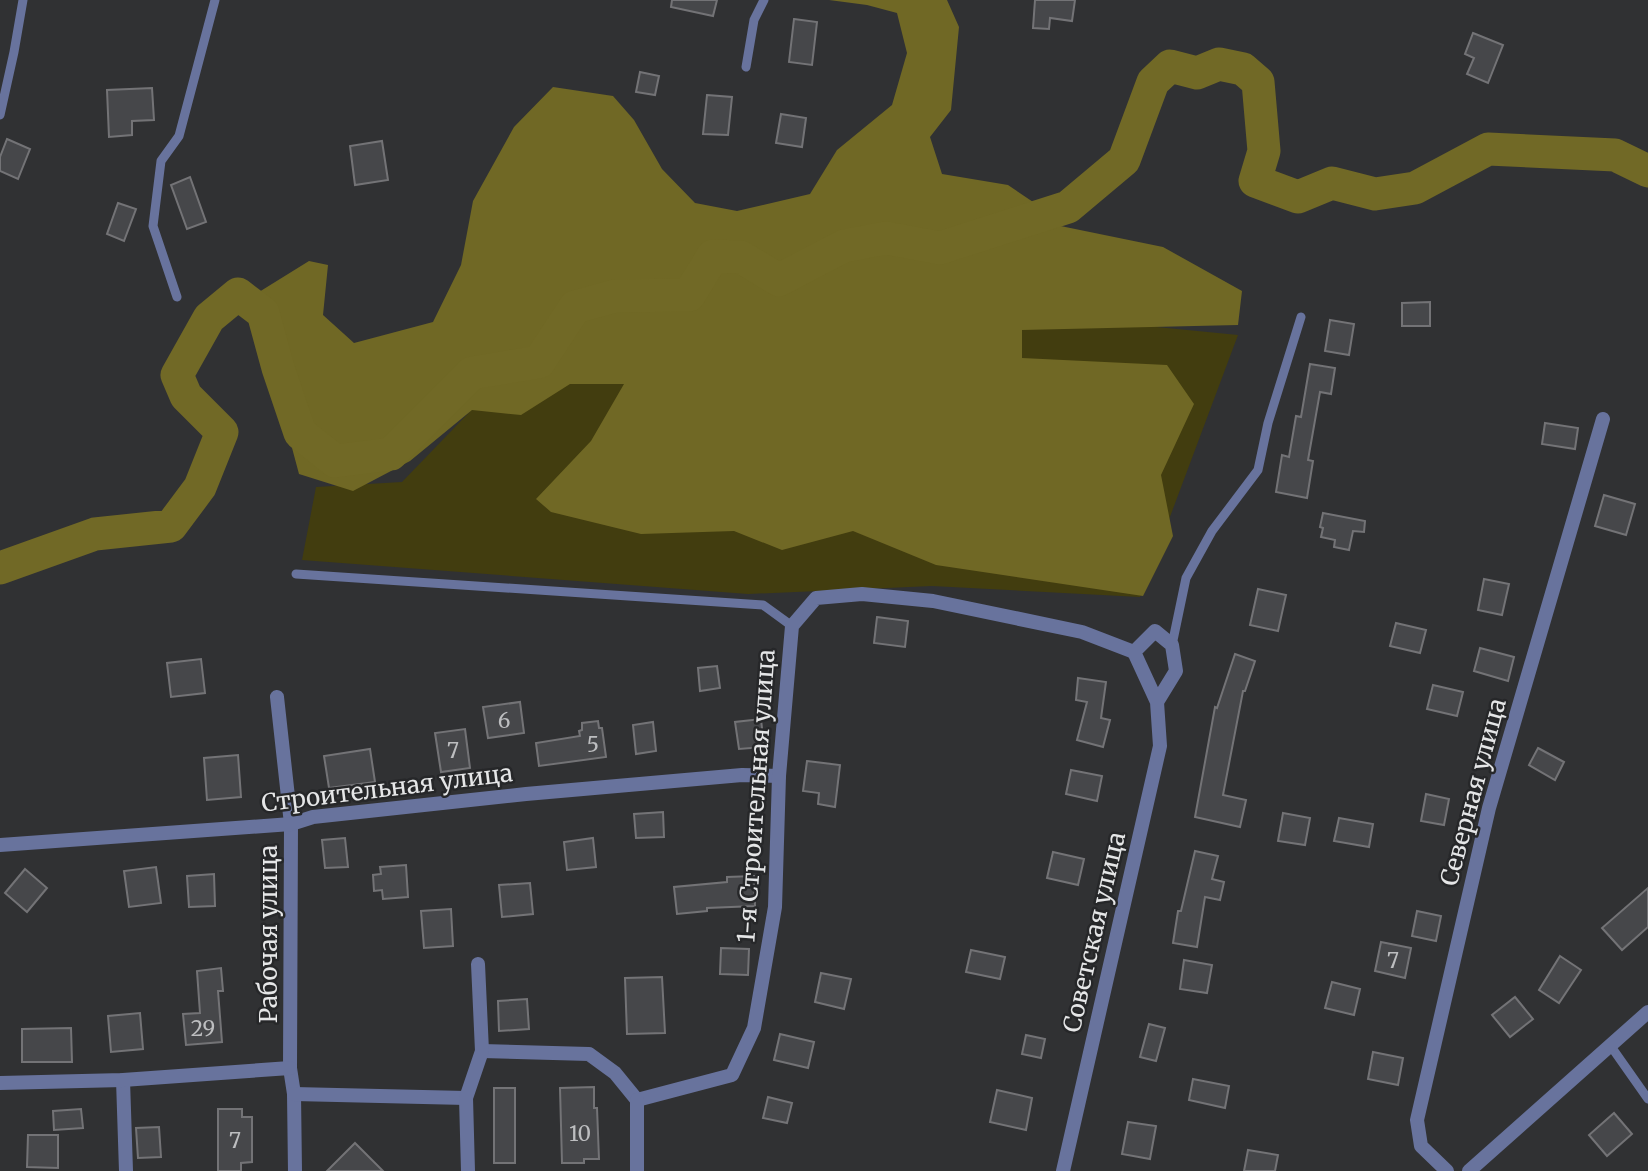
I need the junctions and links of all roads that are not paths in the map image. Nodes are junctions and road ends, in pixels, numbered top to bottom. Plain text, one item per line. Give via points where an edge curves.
1 (23, 0) edge
2 (215, 0) edge
3 (764, 0) edge
4 (746, 67) dead end
5 (0, 115) edge
6 (177, 297) dead end
7 (1301, 317) dead end
8 (1603, 419) dead end
9 (296, 574) dead end
10 (792, 626) junction
11 (1172, 645) junction
12 (1135, 652) junction
13 (277, 697) dead end
14 (1157, 702) junction
15 (779, 776) junction
16 (291, 824) junction
17 (0, 845) edge
18 (478, 964) dead end
19 (1648, 1012) edge
20 (1610, 1045) junction
21 (482, 1051) junction
22 (290, 1068) junction
23 (123, 1080) junction
24 (0, 1083) edge
25 (293, 1094) junction
26 (466, 1098) junction
27 (1648, 1098) edge
28 (637, 1100) junction
29 (126, 1171) edge
30 (295, 1171) edge
31 (468, 1171) edge
32 (637, 1171) edge
33 (1063, 1171) edge
34 (1447, 1171) edge
35 (1469, 1171) edge

1 - 5 lane
2 - 6 lane via 179,136 161,161 153,226
3 - 4 lane via 754,20
7 - 11 lane via 1258,471 1212,531 1186,578
8 - 34 street, Северная улица via 1489,808 1417,1120 1421,1146
9 - 10 lane via 763,606
10 - 12 street via 816,598 862,594 933,601 1017,618 1082,632
10 - 15 street, 1-я Строительная улица
11 - 12 street via 1155,631
11 - 14 street via 1176,671
12 - 14 street, Советская улица
13 - 16 street, Рабочая улица
14 - 33 street, Советская улица via 1160,746
15 - 16 street, Строительная улица via 742,775 526,794 313,817
15 - 28 street, 1-я Строительная улица via 775,907 754,1028 732,1075
16 - 17 street, Строительная улица
16 - 22 street, Рабочая улица
18 - 21 street
19 - 20 street
20 - 27 lane
20 - 35 street
21 - 26 street
21 - 28 street via 589,1054 615,1073
22 - 23 street
22 - 25 street, Рабочая улица
23 - 24 street
23 - 29 street
25 - 26 street
25 - 30 street, Рабочая улица
26 - 31 street
28 - 32 street

